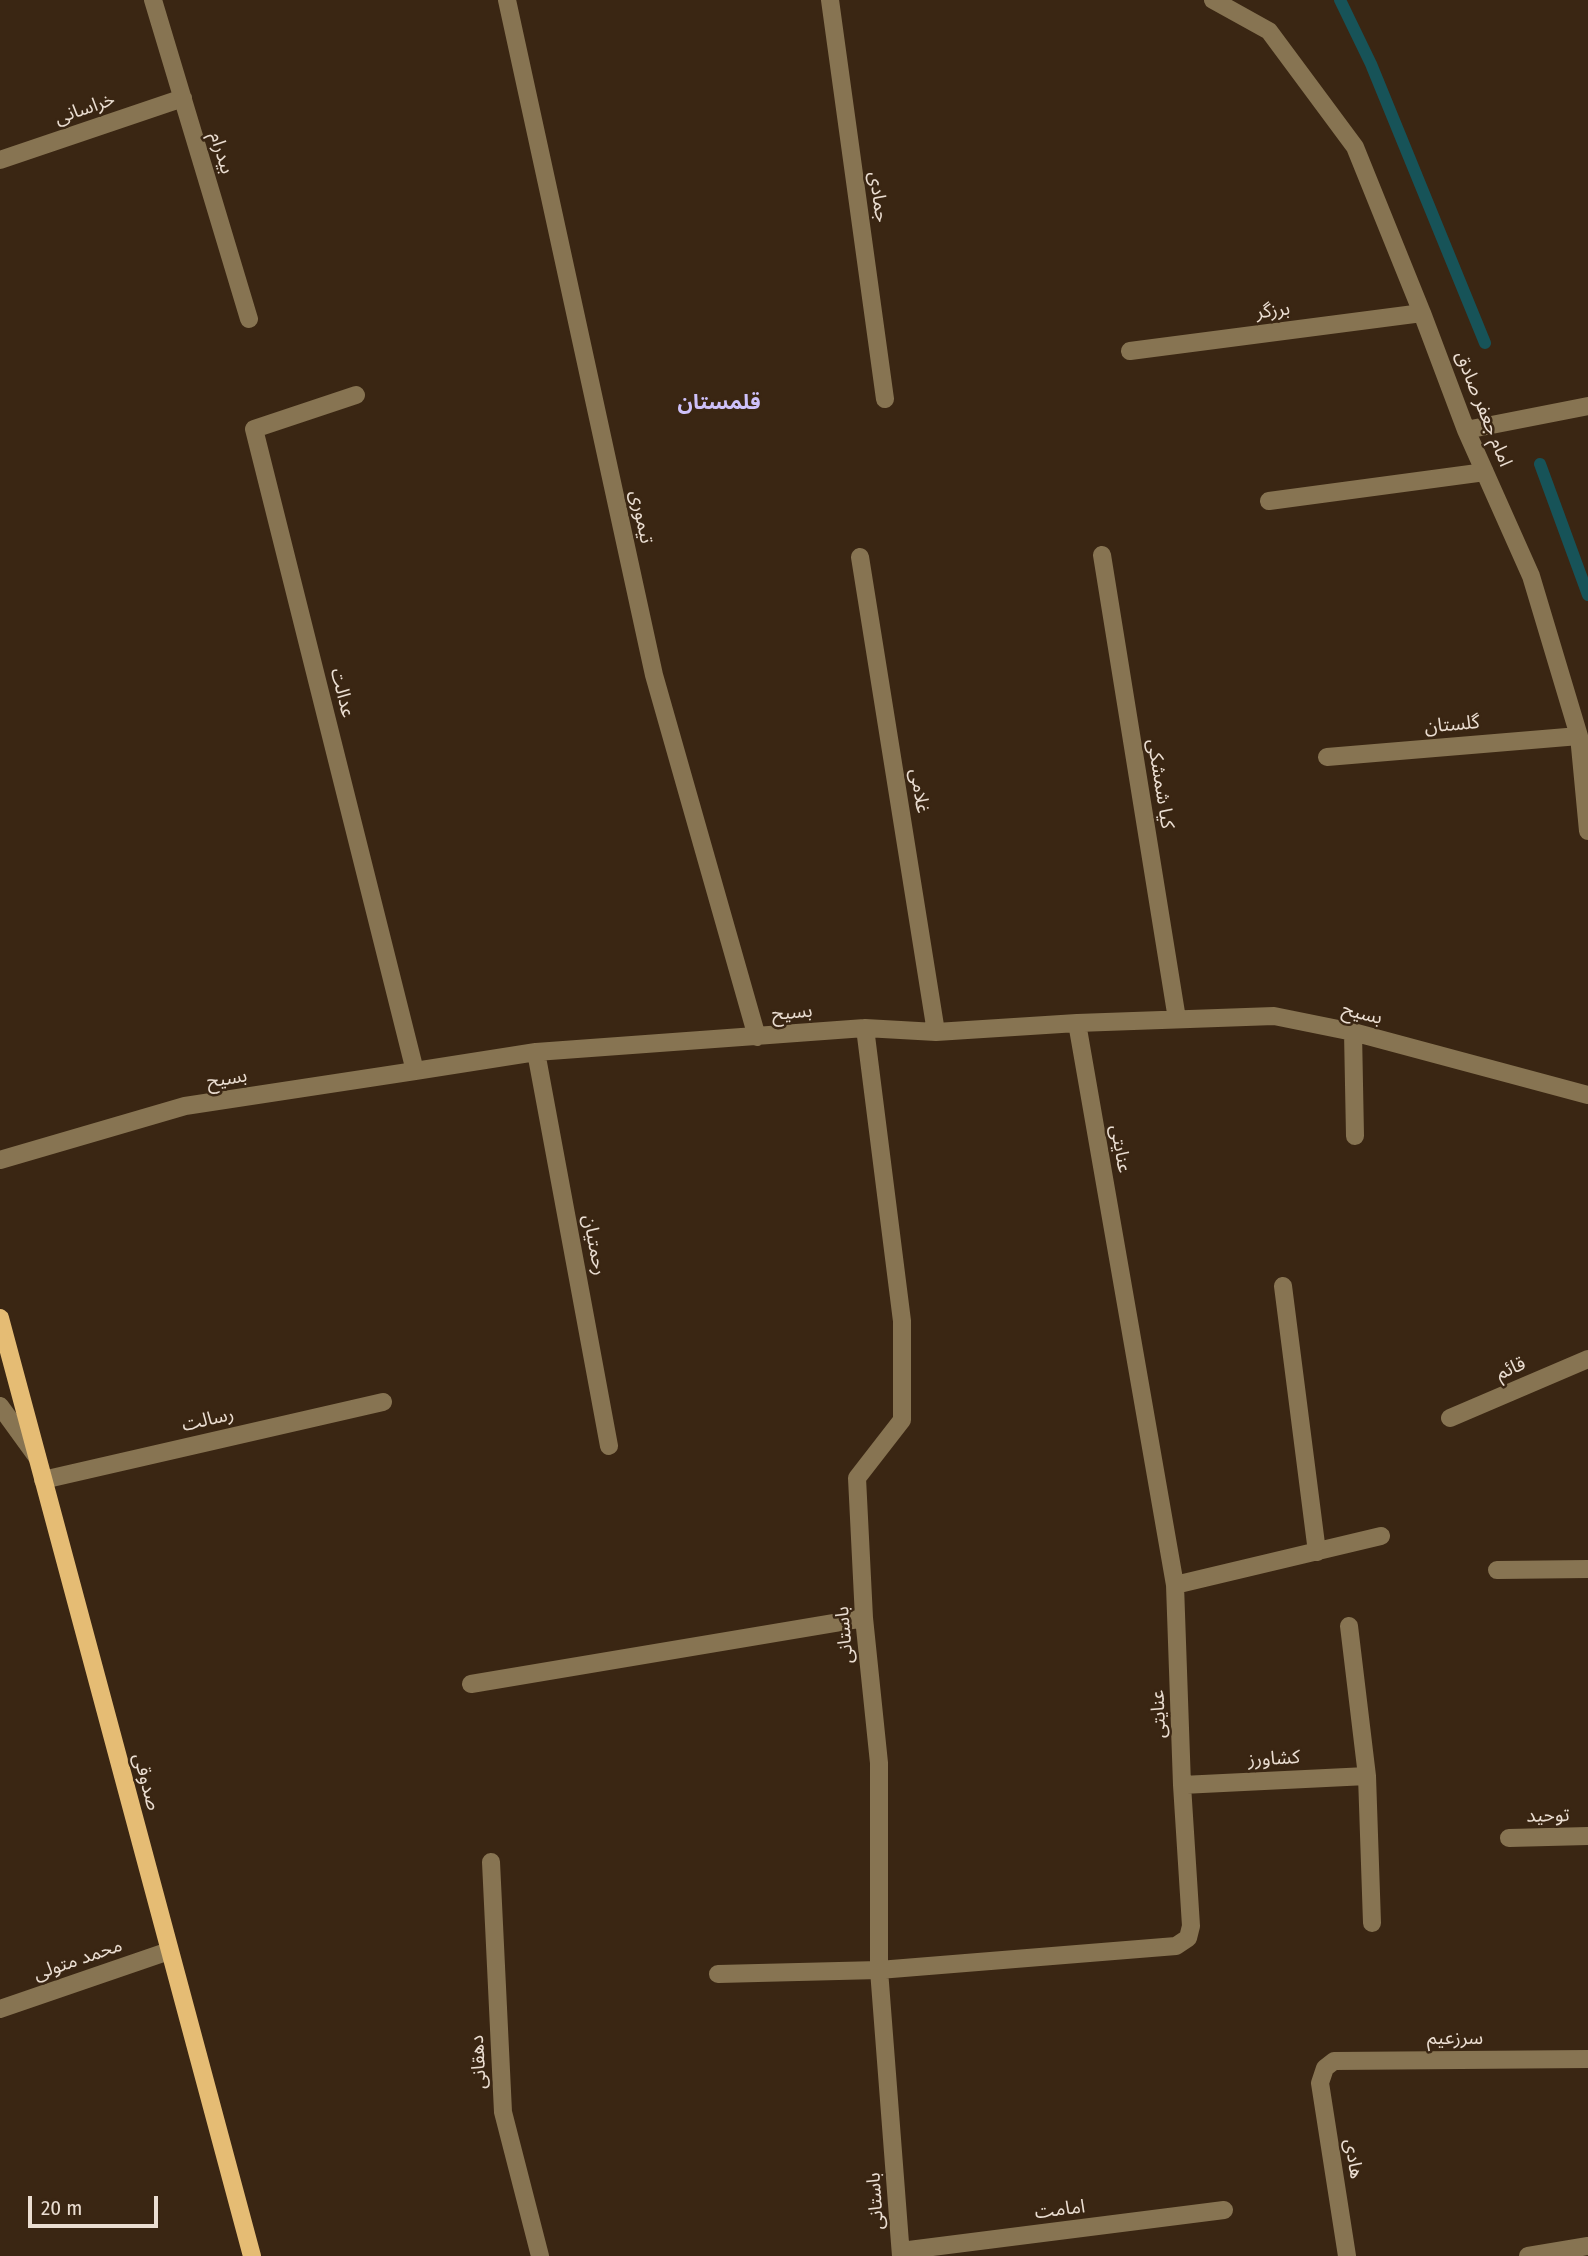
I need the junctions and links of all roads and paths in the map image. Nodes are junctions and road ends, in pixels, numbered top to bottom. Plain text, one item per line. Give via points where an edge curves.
1 (153, 0) edge
2 (507, 0) edge
3 (830, 0) edge
4 (1213, 0) edge
5 (183, 98) junction
6 (0, 160) edge
7 (1422, 313) junction
8 (248, 318) dead end
9 (1130, 351) dead end
10 (356, 395) dead end
11 (885, 399) dead end
12 (1588, 406) edge
13 (1466, 430) junction
14 (1485, 472) junction
15 (1269, 501) dead end
16 (1102, 555) dead end
17 (860, 556) dead end
18 (1579, 736) junction
19 (1327, 757) dead end
20 (1588, 831) edge
21 (1177, 1019) junction
22 (1076, 1023) junction
23 (865, 1028) junction
24 (936, 1032) junction
25 (1353, 1032) junction
26 (757, 1037) junction
27 (536, 1052) junction
28 (415, 1071) junction
29 (1588, 1096) edge
30 (1355, 1136) dead end
31 (0, 1160) edge
32 (1283, 1286) dead end
33 (0, 1318) edge
34 (1588, 1359) edge
35 (383, 1402) dead end
36 (0, 1406) edge
37 (1450, 1418) dead end
38 (610, 1446) dead end
39 (37, 1457) junction
40 (43, 1480) junction
41 (1381, 1536) dead end
42 (1317, 1552) junction
43 (1588, 1569) edge
44 (1497, 1570) dead end
45 (1175, 1585) junction
46 (864, 1618) junction
47 (1349, 1626) dead end
48 (471, 1684) dead end
49 (1367, 1776) junction
50 (1182, 1785) junction
51 (1588, 1836) edge
52 (1509, 1838) dead end
53 (491, 1862) dead end
54 (1373, 1923) dead end
55 (169, 1951) junction
56 (879, 1970) junction
57 (718, 1973) dead end
58 (0, 2009) edge
59 (1588, 2059) edge
60 (1325, 2068) joint
61 (1224, 2210) dead end
62 (1588, 2246) edge
63 (901, 2253) edge
64 (251, 2256) edge
65 (540, 2256) edge
66 (1347, 2256) edge
67 (1528, 2256) edge

1 - 5 street, بیدرام
2 - 26 street, تیموری via 654,675
3 - 11 street, جمادی
4 - 7 street, امام جعفر صادق via 1269,31 1355,147
5 - 6 street, خراسانی
5 - 8 street, بیدرام
7 - 9 street, برزگر
7 - 13 street, امام جعفر صادق
10 - 28 street, عدالت via 254,429
12 - 13 street
13 - 14 street, امام جعفر صادق
14 - 15 street
14 - 18 street, امام جعفر صادق via 1531,576
16 - 21 street, کیا شمشکی
17 - 24 street, غلامی
18 - 19 street, گلستان
18 - 20 street, امام جعفر صادق
21 - 22 street, بسیح
21 - 25 street, بسیح via 1274,1016
22 - 24 street, بسیح
22 - 45 street, عنایتی
23 - 24 street, بسیح
23 - 26 street, بسیح
23 - 46 street, باستانی via 902,1321 902,1420 857,1478
25 - 29 street, بسیح
25 - 30 street
26 - 27 street, بسیح
27 - 28 street, بسیح
27 - 38 street, رحمتیان
28 - 31 street, بسیح via 185,1106
32 - 42 street
33 - 39 main road, صدوقی
34 - 37 street, قائم
35 - 40 street, رسالت
36 - 39 street
39 - 40 main road, صدوقی
40 - 55 main road, صدوقی
41 - 42 street
42 - 45 street
43 - 44 street
45 - 50 street, عنایتی
46 - 48 street
46 - 56 street, باستانی via 879,1763
47 - 49 street
49 - 50 street, کشاورز
49 - 54 street
50 - 56 street, عنایتی via 1191,1926 1188,1938 1177,1947
51 - 52 street, توحید
53 - 65 street, دهقانی via 503,2112
55 - 58 street, محمد متولی
55 - 64 main road, صدوقی
56 - 57 street, عنایتی
56 - 63 street, باستانی
59 - 60 street, سرزعیم via 1334,2061
60 - 66 street, هادی via 1320,2082
61 - 63 street, امامت
62 - 67 street

